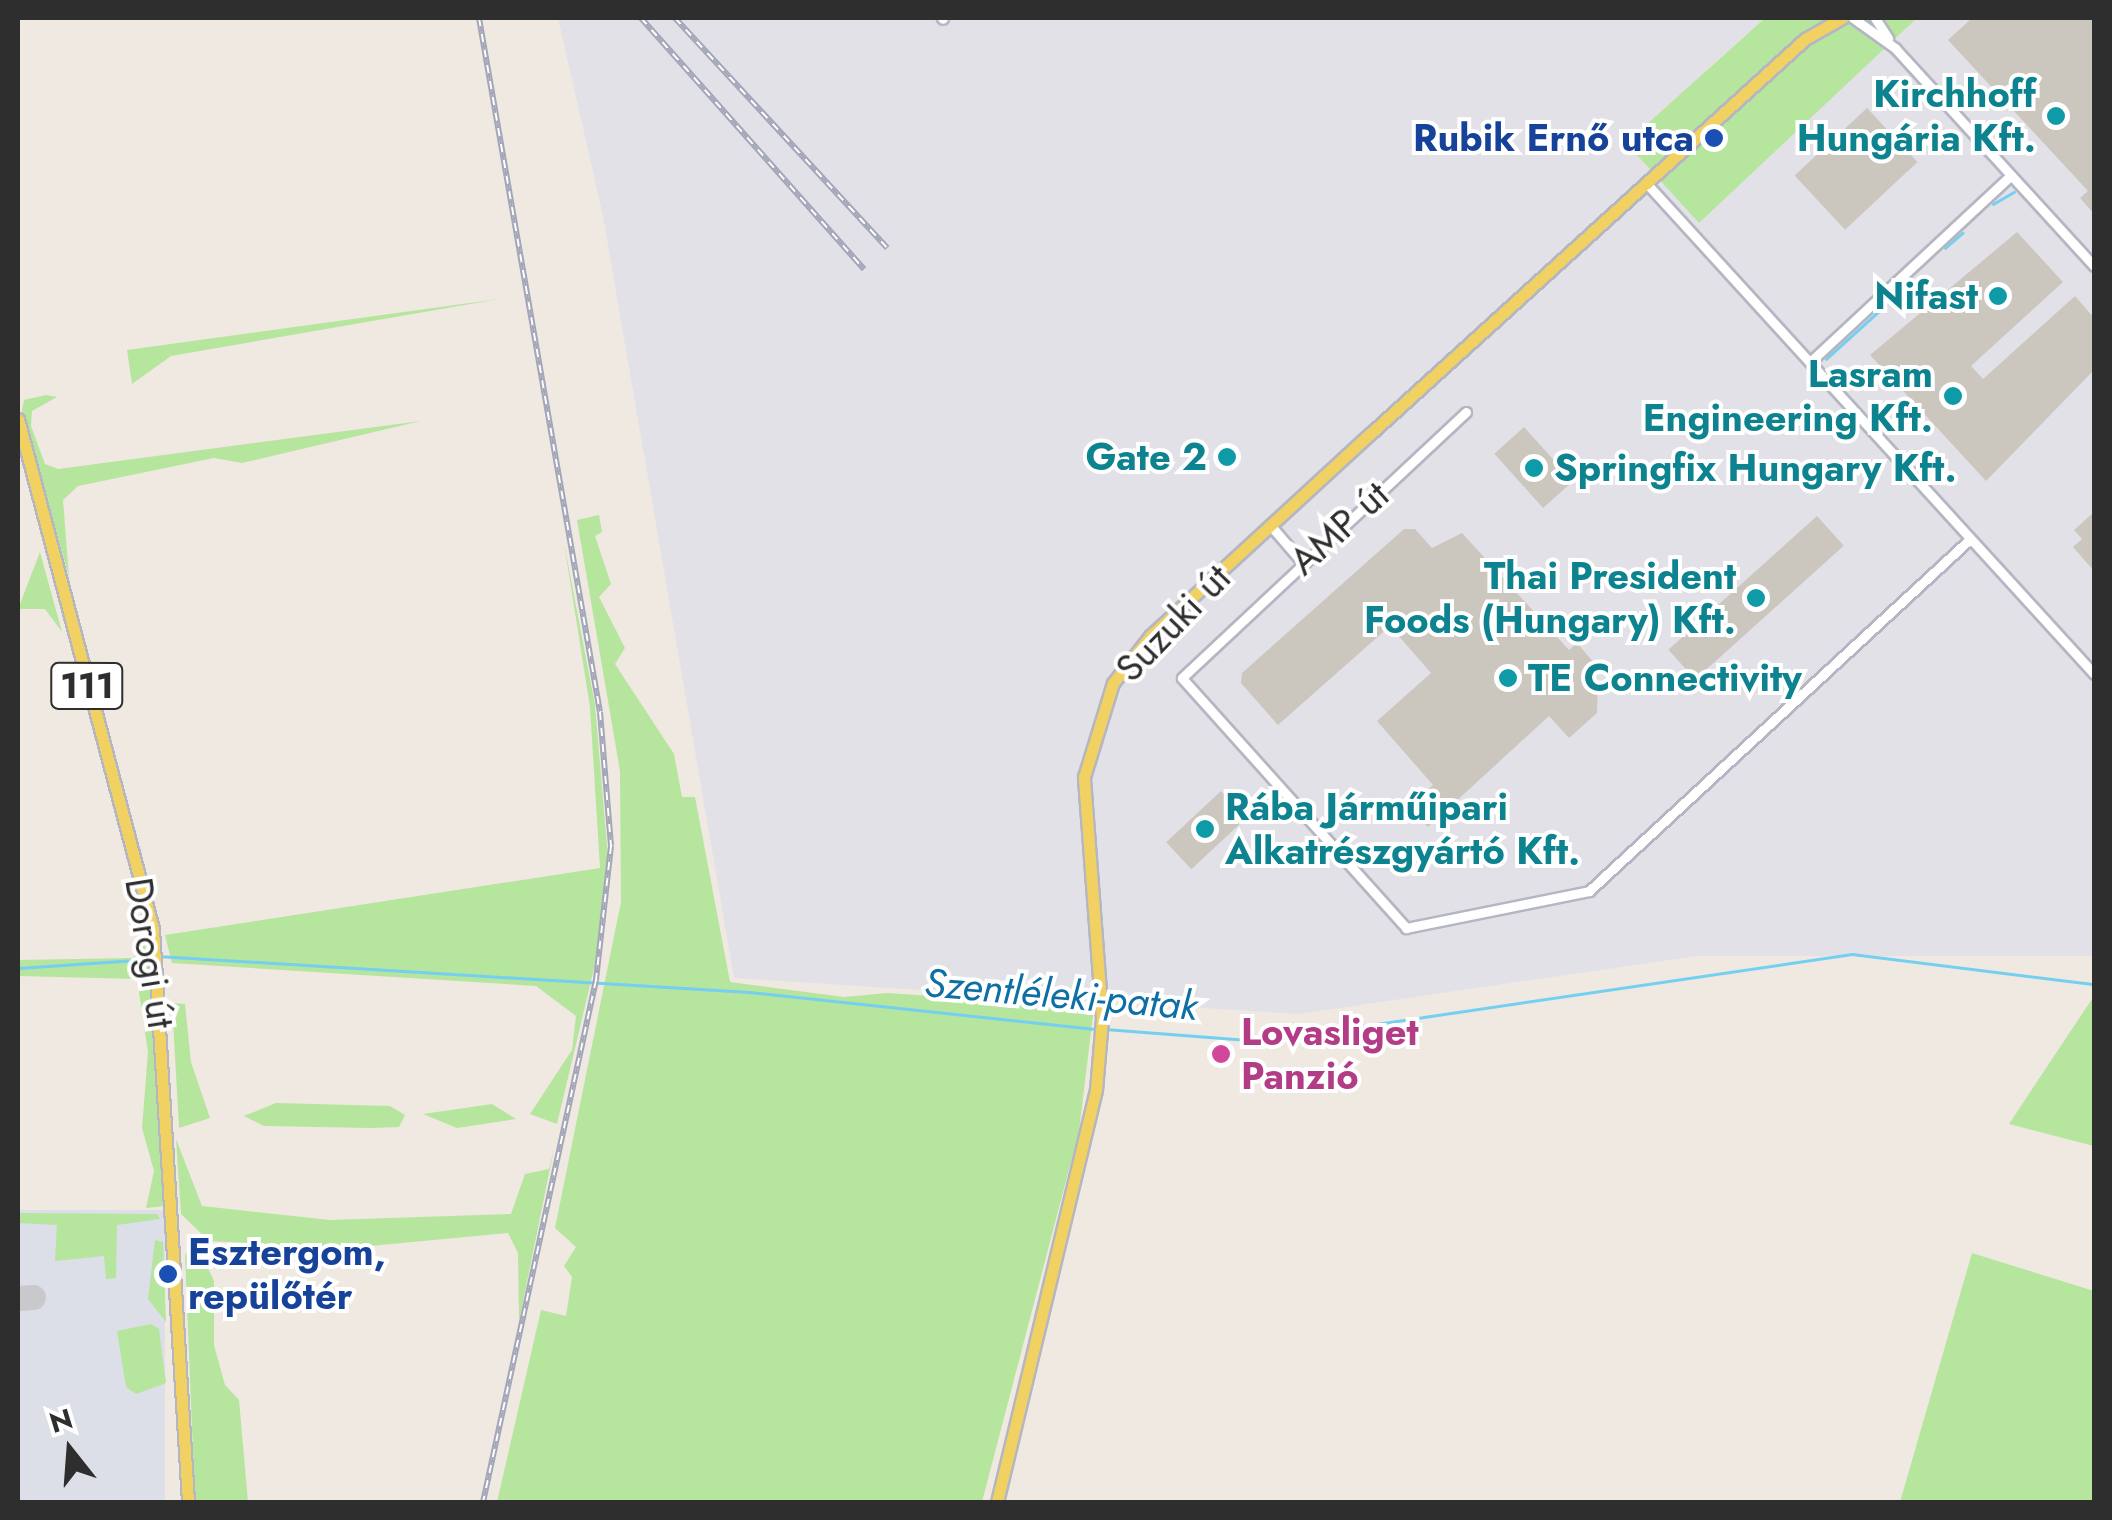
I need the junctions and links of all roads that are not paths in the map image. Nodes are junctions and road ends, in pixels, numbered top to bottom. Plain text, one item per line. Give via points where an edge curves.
1 (1820, 18) edge
2 (1849, 18) edge
3 (1875, 18) edge
4 (1806, 39) junction
5 (1894, 48) junction
6 (2010, 176) junction
7 (1648, 184) junction
8 (2094, 266) edge
9 (1810, 362) junction
10 (1466, 412) dead end
11 (18, 419) edge
12 (1271, 526) junction
13 (1969, 540) junction
14 (1301, 561) junction
15 (2094, 674) edge
16 (188, 1502) edge
17 (996, 1502) edge

1 - 4 main road
2 - 4 main road
2 - 5 street
3 - 5 street
4 - 7 main road, Suzuki út
5 - 6 street
6 - 8 street
6 - 9 street
7 - 9 street
7 - 12 main road, Suzuki út
9 - 13 street
10 - 14 street, AMP út
11 - 16 main road, Dorogi út / 111 via 157,958
12 - 14 street
12 - 17 main road, Suzuki út via 1134,653 1097,720 1084,797 1101,1041 1087,1144
13 - 14 street, AMP út via 1589,891 1406,928 1182,678
13 - 15 street

